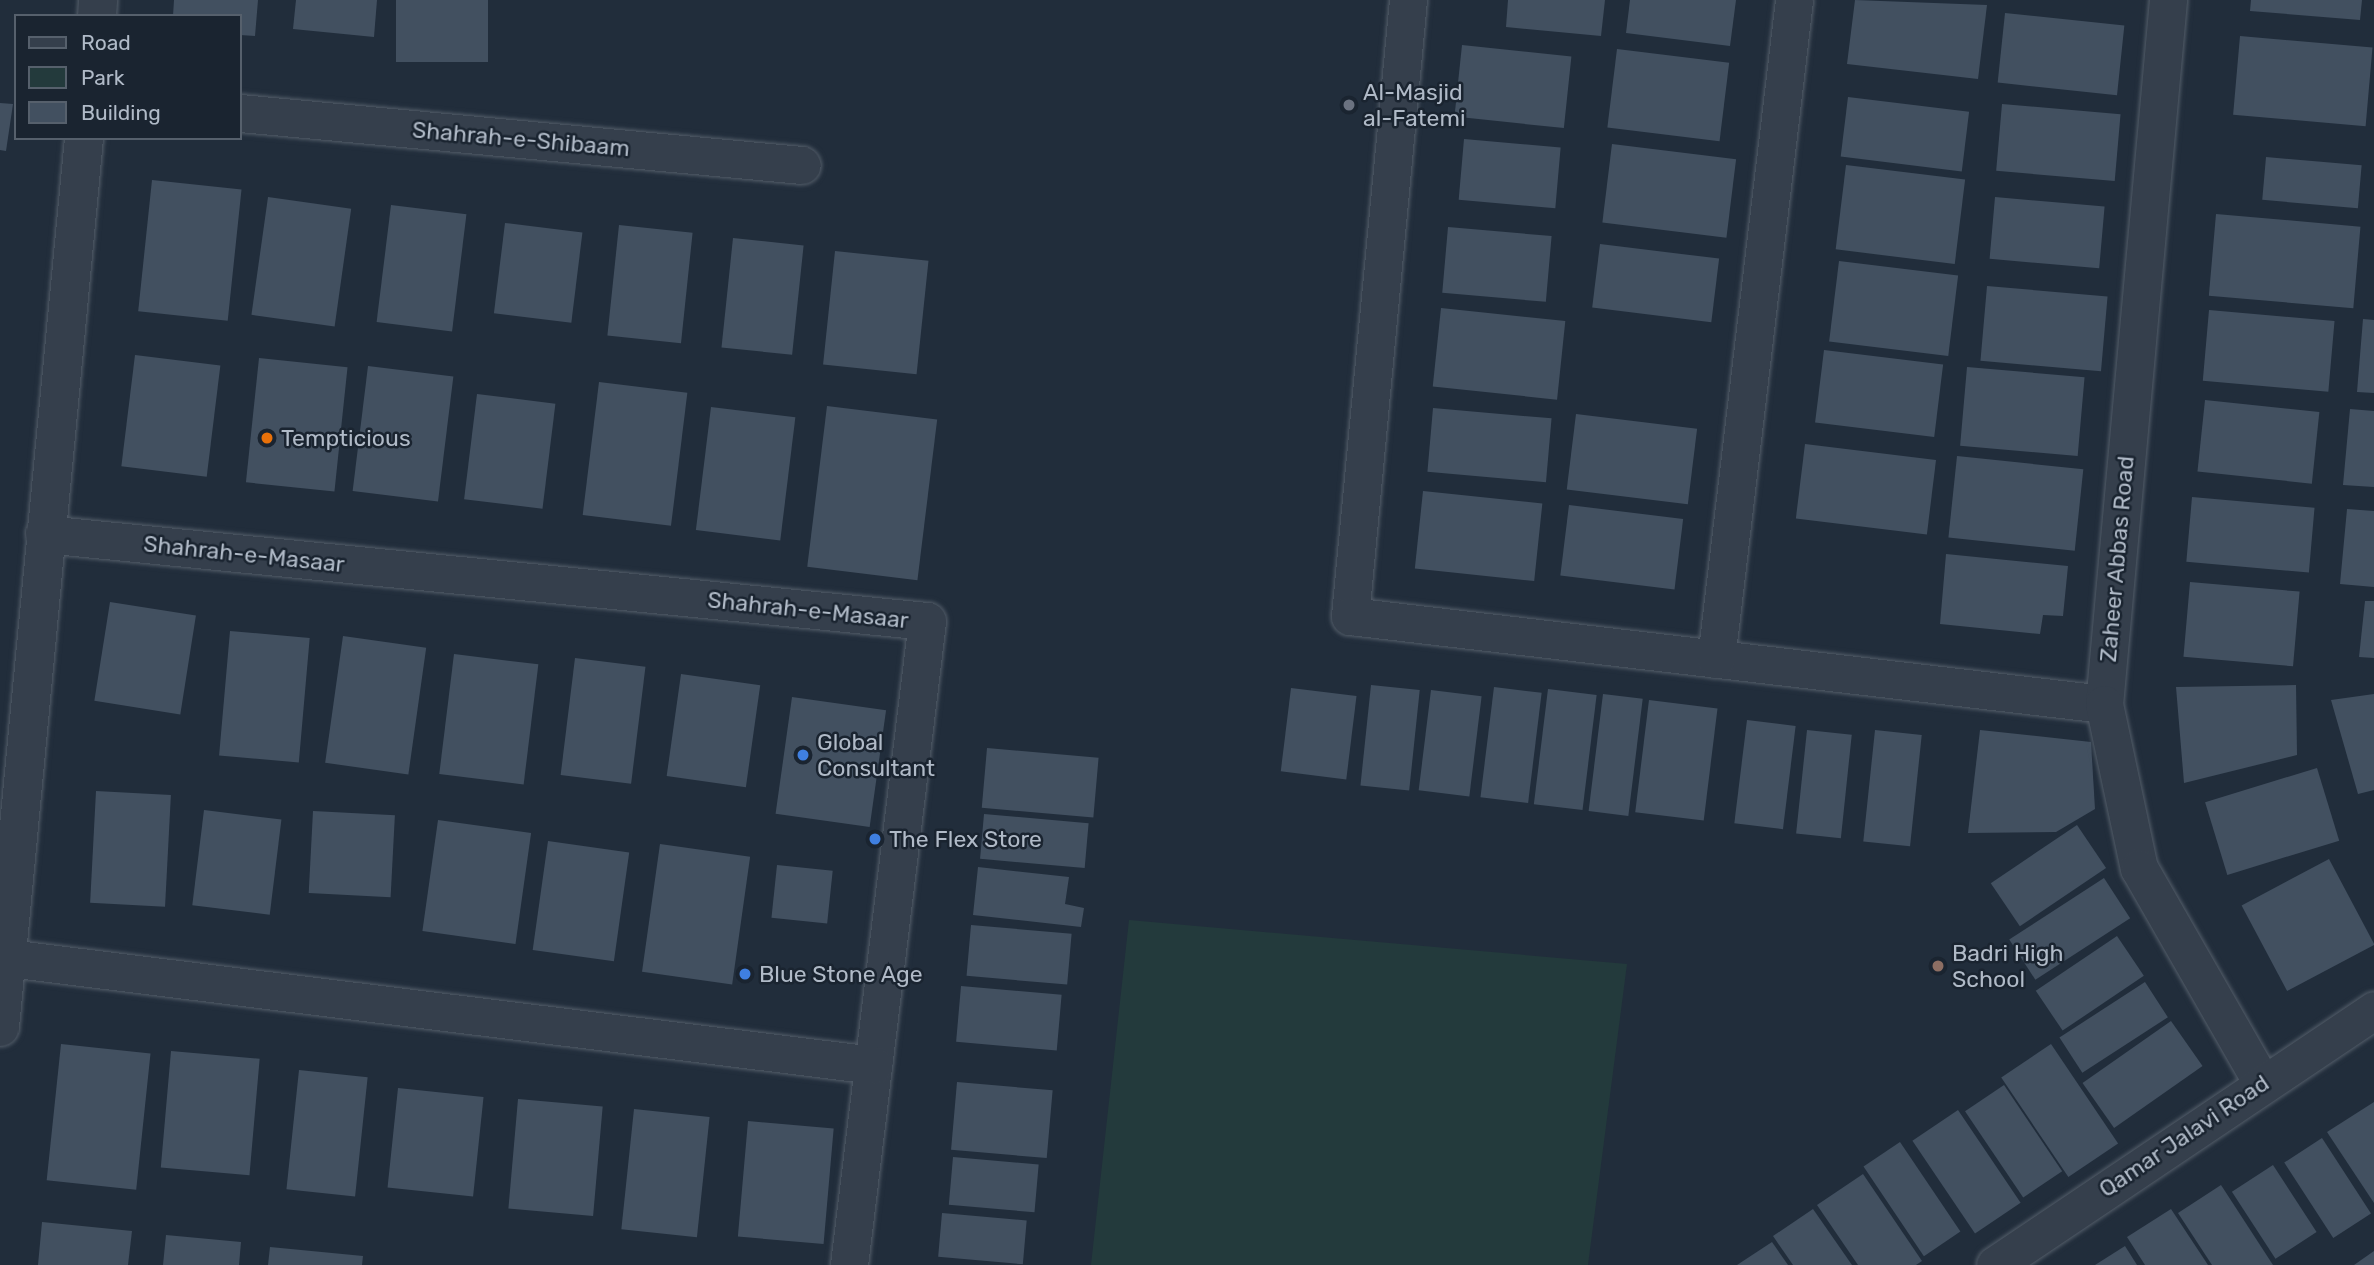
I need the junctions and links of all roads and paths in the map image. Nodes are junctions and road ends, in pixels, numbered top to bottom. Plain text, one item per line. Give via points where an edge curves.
1 (1408, 0) edge
2 (1794, 0) edge
3 (2168, 0) edge
4 (242, 113) edge
5 (84, 140) edge
6 (802, 165) dead end
7 (44, 534) junction
8 (1716, 659) junction
9 (2104, 704) junction
10 (4, 958) edge
11 (2374, 1010) edge
12 (0, 1027) edge
13 (873, 1065) junction
14 (2262, 1083) junction
15 (849, 1265) edge
16 (1995, 1265) edge

1 - 8 street via 1350,616
2 - 8 street
3 - 9 street, Zaheer Abbas Road
4 - 6 street, Shahrah-e-Shibaam
5 - 7 street
7 - 10 street
7 - 13 street, Shahrah-e-Masaar via 926,621
8 - 9 street
9 - 14 street, Zaheer Abbas Road via 2139,868
10 - 12 street
10 - 13 street
11 - 14 street, Qamar Jalavi Road
13 - 15 street, Shahrah-e-Masaar
14 - 16 street, Qamar Jalavi Road

